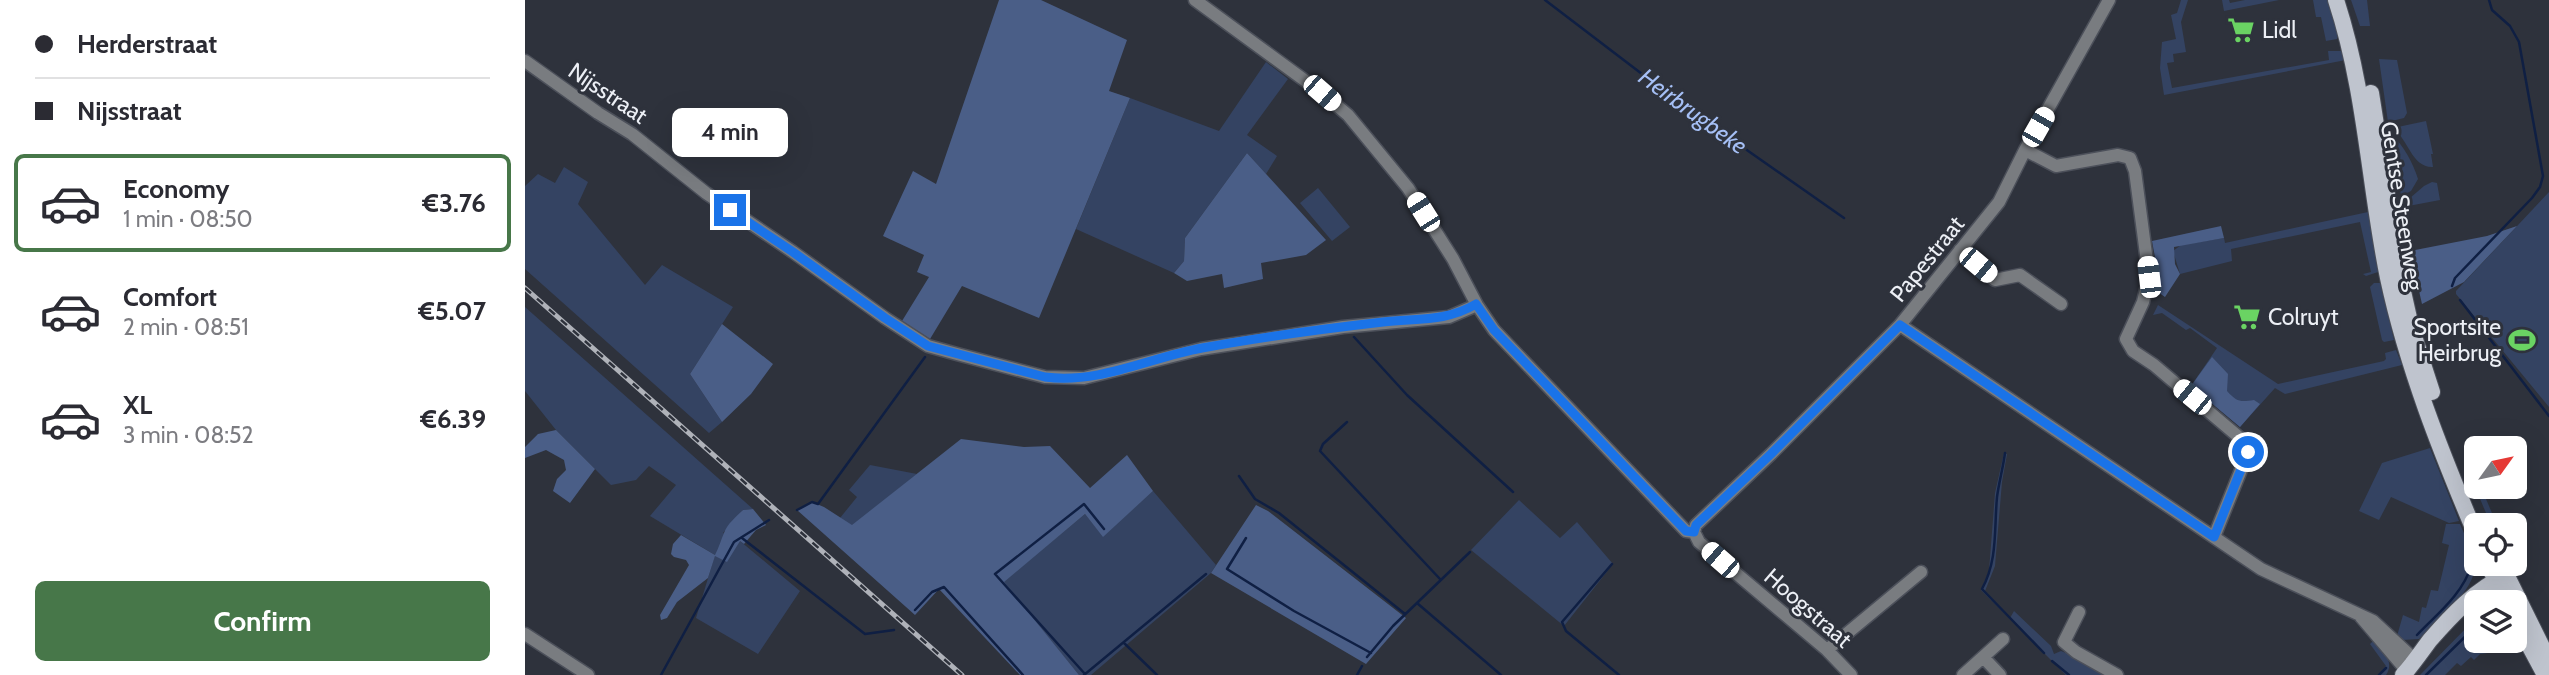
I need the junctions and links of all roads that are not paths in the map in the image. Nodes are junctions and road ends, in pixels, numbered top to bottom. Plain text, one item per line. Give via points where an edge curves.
1 (1195, 0) edge
2 (2109, 0) edge
3 (2336, 0) edge
4 (2348, 0) edge
5 (525, 61) edge
6 (2025, 150) junction
7 (1960, 250) junction
8 (1476, 304) junction
9 (2061, 304) dead end
10 (1900, 325) junction
11 (2467, 513) edge
12 (2478, 513) edge
13 (1694, 532) junction
14 (2214, 537) junction
15 (1921, 572) dead end
16 (2503, 583) edge
17 (2079, 612) dead end
18 (2464, 620) edge
19 (525, 634) edge
20 (2003, 639) dead end
21 (2527, 641) edge
22 (1827, 650) junction
23 (1983, 657) junction
24 (2549, 661) edge
25 (2409, 669) edge
26 (1847, 673) edge
27 (588, 675) edge
28 (1963, 675) edge
29 (2000, 675) edge
30 (2117, 675) edge
31 (2545, 675) edge

1 - 8 street, Hoogstraat via 1348,115 1408,188
2 - 6 street, Papestraat
3 - 11 main road, Gentse Steenweg via 2355,62 2388,275 2404,344
4 - 12 main road, Gentse Steenweg via 2371,93 2411,327
5 - 8 street, Nijsstraat via 885,318 928,346 957,355 1045,377 1083,379 1201,349 1343,327 1449,317
6 - 7 street, Papestraat via 1999,202
6 - 14 street via 2056,166 2118,155 2130,159 2149,277 2126,339 2133,351 2247,444
7 - 9 street via 1995,279 2020,275
7 - 10 street, Papestraat
8 - 13 street, Hoogstraat via 1494,330 1613,456 1686,531
10 - 13 street, Papestraat via 1696,525
10 - 14 street
13 - 22 street, Hoogstraat via 1699,542
14 - 25 street via 2261,569 2358,614
15 - 22 street
16 - 24 main road
16 - 25 main road via 2473,596
17 - 30 street via 2064,642
18 - 25 main road
19 - 27 street
20 - 23 street
21 - 31 main road
22 - 26 street, Hoogstraat
23 - 28 street
23 - 29 street

